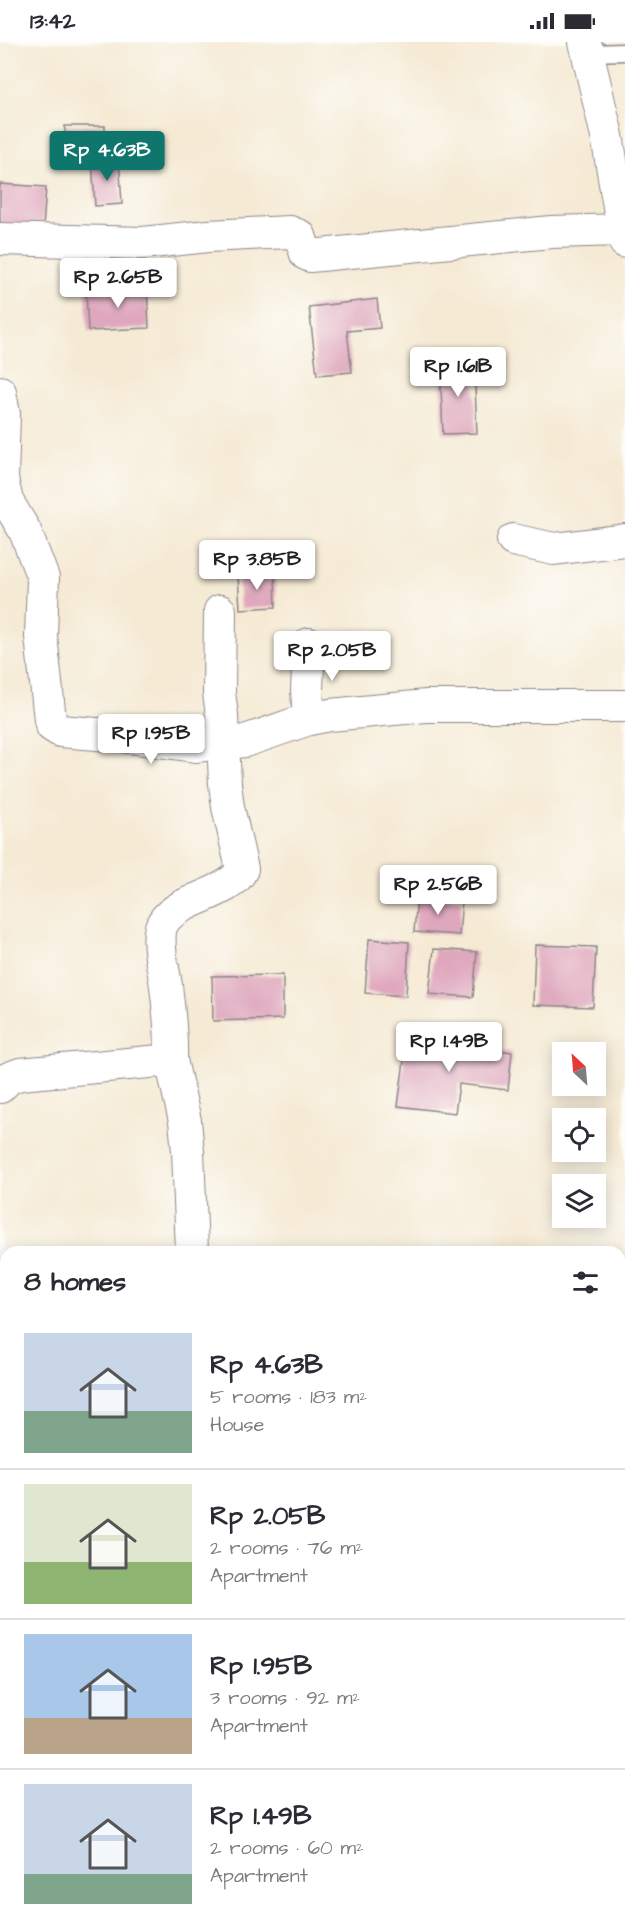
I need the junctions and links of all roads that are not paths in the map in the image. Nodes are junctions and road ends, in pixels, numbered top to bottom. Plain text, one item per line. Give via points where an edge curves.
1 (586, 48) edge
2 (625, 51) edge
3 (624, 236) edge
4 (0, 239) edge
5 (0, 392) edge
6 (513, 540) dead end
7 (625, 540) edge
8 (220, 611) dead end
9 (309, 644) dead end
10 (625, 706) edge
11 (309, 719) junction
12 (222, 743) junction
13 (171, 1060) junction
14 (0, 1087) edge
15 (192, 1246) edge

1 - 2 lane
1 - 3 street via 607,136
3 - 4 street via 551,232 310,256 300,236 290,232 143,243
5 - 12 street via 6,501 25,531 43,578 41,636 52,726 60,731 195,746
6 - 7 street via 554,549
8 - 12 street
9 - 11 street
10 - 11 street via 426,706
11 - 12 street via 245,741
12 - 13 street via 228,807 242,869 236,879 183,906 161,926
13 - 14 street via 20,1074
13 - 15 street via 188,1151

